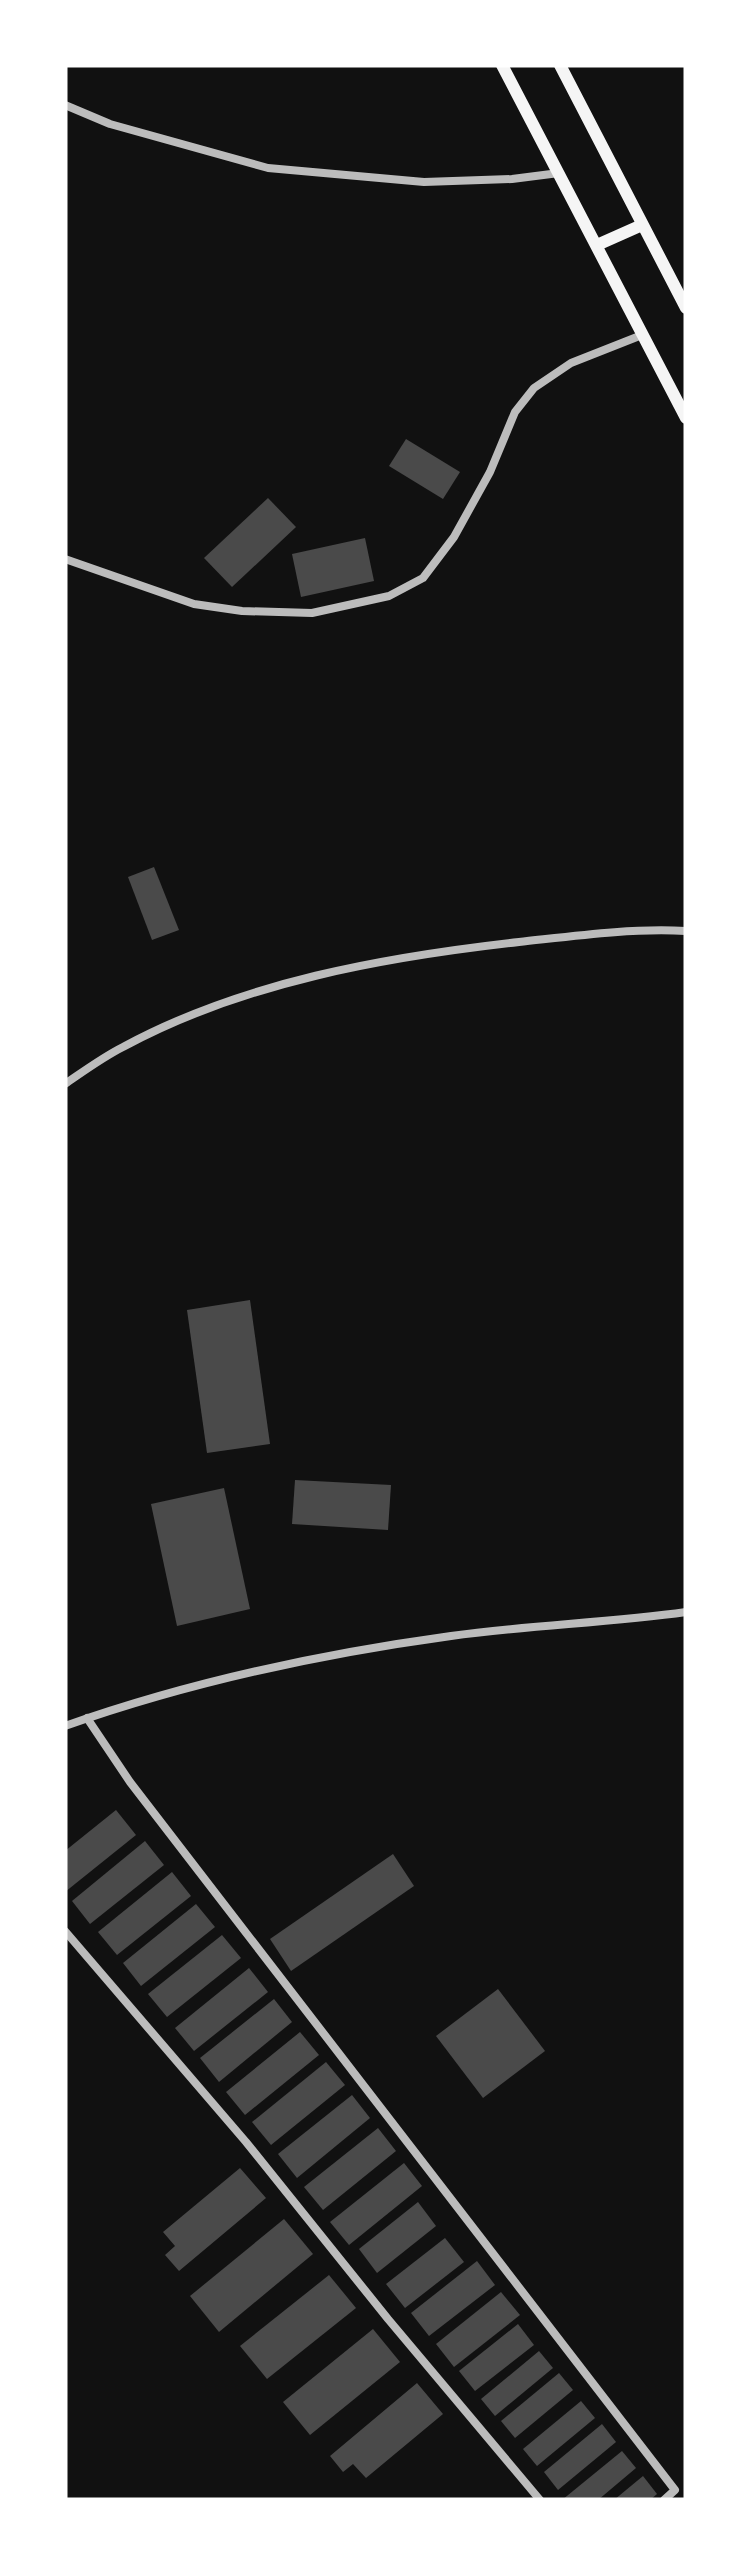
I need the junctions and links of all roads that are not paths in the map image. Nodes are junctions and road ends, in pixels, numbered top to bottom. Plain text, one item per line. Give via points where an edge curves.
1 (502, 65) edge
2 (560, 65) edge
3 (65, 104) edge
4 (559, 173) junction
5 (642, 224) junction
6 (597, 245) junction
7 (686, 308) edge
8 (642, 335) junction
9 (686, 418) edge
10 (65, 559) edge
11 (686, 931) edge
12 (65, 1084) edge
13 (686, 1612) edge
14 (87, 1718) junction
15 (65, 1726) edge
16 (65, 1932) edge
17 (540, 2500) edge
18 (664, 2500) edge

1 - 4 highway
2 - 5 highway
3 - 4 street via 110,124 268,168 424,182
4 - 6 highway
5 - 6 highway
5 - 7 highway
6 - 8 highway
8 - 9 highway
8 - 10 street via 570,363 534,388 515,412 454,537 423,578 389,596 312,612 242,611 194,604
11 - 12 street via 434,952 276,986 122,1047
13 - 14 street via 455,1635 312,1658
14 - 15 street
14 - 18 street via 675,2490
16 - 17 street

